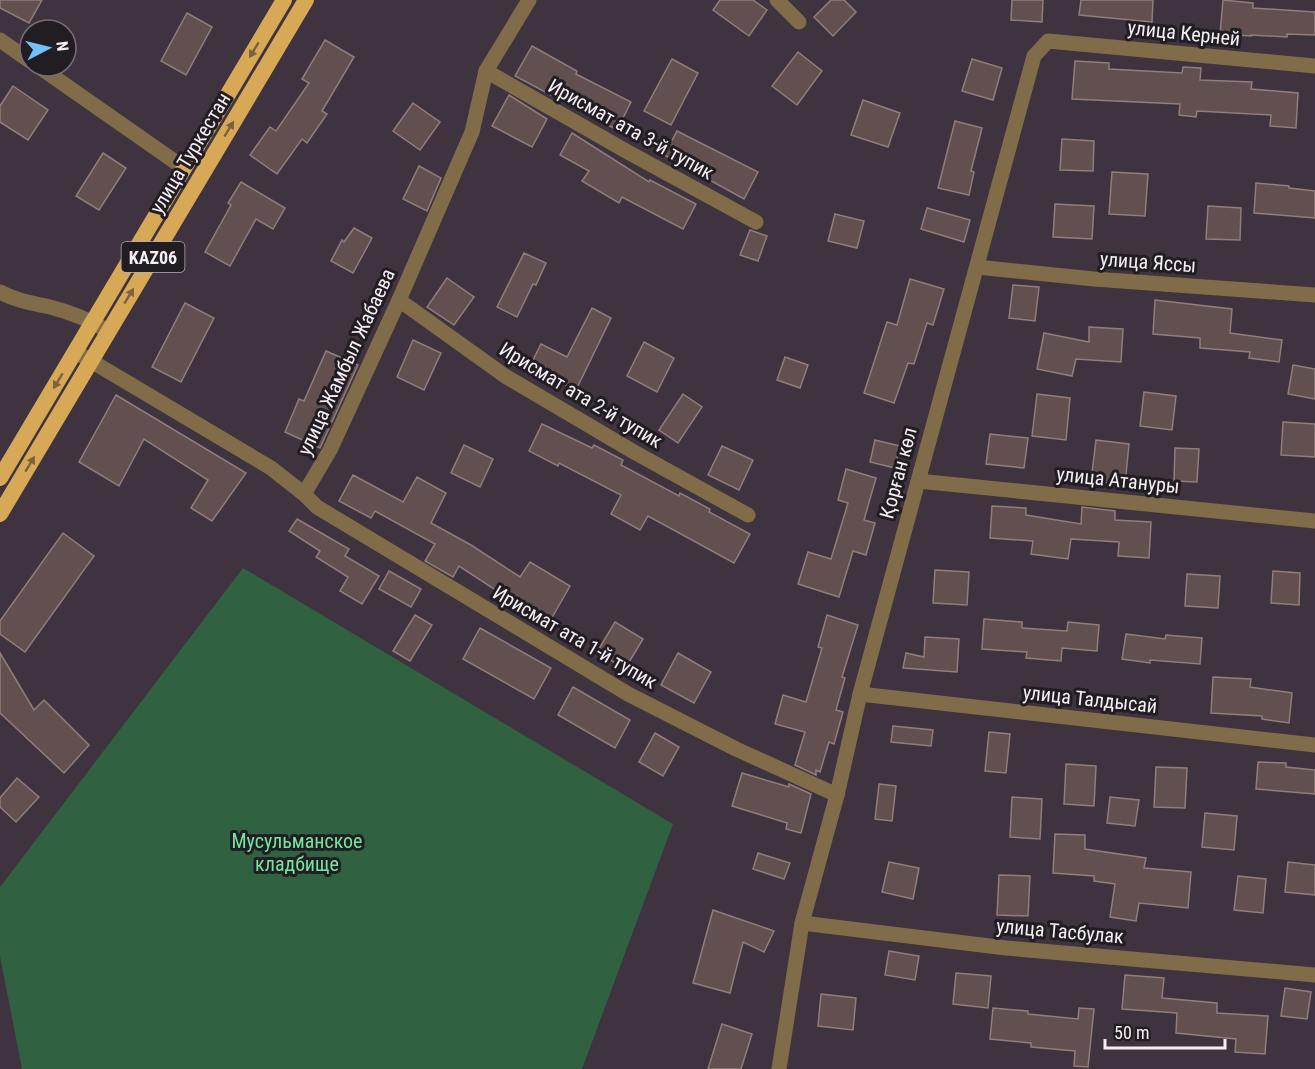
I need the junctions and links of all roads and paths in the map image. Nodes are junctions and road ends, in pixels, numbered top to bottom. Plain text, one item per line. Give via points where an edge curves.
1 (284, 0) edge
2 (306, 0) edge
3 (529, 0) edge
4 (777, 0) edge
5 (799, 22) dead end
6 (0, 40) edge
7 (1048, 40) joint
8 (18, 52) edge
9 (1315, 66) edge
10 (486, 71) junction
11 (55, 78) edge
12 (184, 168) junction
13 (756, 222) dead end
14 (977, 267) junction
15 (0, 292) edge
16 (1315, 295) edge
17 (399, 300) junction
18 (93, 322) junction
19 (108, 331) junction
20 (76, 352) junction
21 (90, 361) junction
22 (0, 478) edge
23 (918, 481) junction
24 (304, 494) junction
25 (0, 514) edge
26 (748, 515) dead end
27 (1315, 521) edge
28 (860, 694) junction
29 (1315, 745) edge
30 (837, 795) junction
31 (802, 923) junction
32 (1315, 975) edge
33 (779, 1069) edge

1 -> 12 highway, улица Туркестан / KАZ06
19 -> 2 highway, улица Туркестан / KАZ06
3 - 10 street, улица Жамбыл Жабаева
4 - 5 street
6 - 8 street
7 - 9 street, улица Керней
7 - 14 street, Қорған көл via 1034,56
10 - 13 street, Ирисмат ата 3-й тупик
10 - 17 street, улица Жамбыл Жабаева via 472,132
11 - 12 street
12 - 18 highway, улица Туркестан / KАZ06
14 - 16 street, улица Яссы
14 - 23 street, Қорған көл
15 - 18 street
17 - 24 street, улица Жамбыл Жабаева via 330,450
17 - 26 street, Ирисмат ата 2-й тупик via 505,376
18 - 19 street
18 - 20 highway, улица Туркестан / KАZ06
19 - 21 highway, улица Туркестан / KАZ06
20 - 21 street, улица Жамбыл Жабаева
20 -> 22 highway, улица Туркестан / KАZ06
21 - 24 street, улица Жамбыл Жабаева via 271,468
25 -> 21 highway, улица Туркестан / KАZ06
23 - 27 street, улица Атануры
23 - 28 street, Қорған көл
24 - 30 street, Ирисмат ата 1-й тупик via 316,507 628,694
28 - 29 street, улица Талдысай
28 - 30 street, Қорған көл
30 - 31 street, Қорған көл
31 - 32 street, улица Тасбулак via 1006,948
31 - 33 street, Қорған көл

